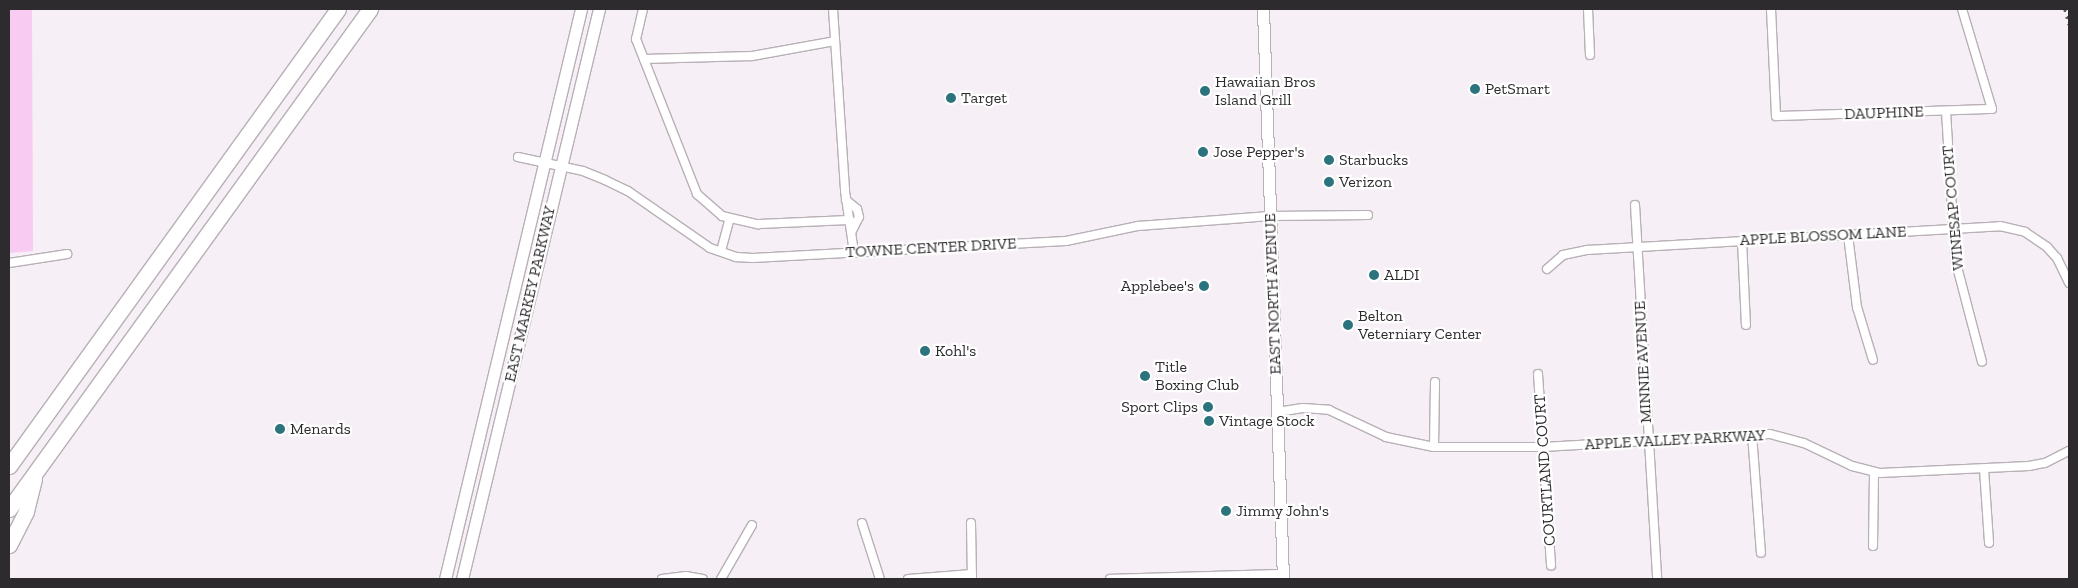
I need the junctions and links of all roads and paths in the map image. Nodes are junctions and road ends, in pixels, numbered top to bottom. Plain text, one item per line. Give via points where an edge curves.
1 (338, 9) edge
2 (370, 9) edge
3 (581, 9) edge
4 (598, 9) edge
5 (643, 9) edge
6 (833, 9) edge
7 (1263, 9) edge
8 (1588, 9) edge
9 (1771, 9) edge
10 (1962, 9) edge
11 (835, 41) junction
12 (1590, 55) dead end
13 (644, 59) junction
14 (1946, 111) junction
15 (518, 157) dead end
16 (545, 162) junction
17 (561, 166) junction
18 (846, 200) junction
19 (1635, 204) dead end
20 (1368, 214) dead end
21 (1270, 216) junction
22 (730, 218) junction
23 (850, 220) junction
24 (1953, 229) junction
25 (852, 231) junction
26 (1848, 234) junction
27 (1742, 241) junction
28 (1637, 246) junction
29 (721, 251) junction
30 (854, 253) junction
31 (67, 254) dead end
32 (9, 263) edge
33 (1547, 268) dead end
34 (2069, 283) edge
35 (1746, 325) dead end
36 (1873, 360) dead end
37 (1982, 362) dead end
38 (1538, 374) dead end
39 (1435, 382) dead end
40 (1277, 412) junction
41 (1752, 434) junction
42 (1648, 441) junction
43 (1434, 447) junction
44 (1543, 447) junction
45 (2069, 451) edge
46 (13, 456) edge
47 (9, 466) edge
48 (1984, 469) junction
49 (1874, 472) junction
50 (35, 473) junction
51 (9, 510) edge
52 (862, 523) dead end
53 (971, 523) dead end
54 (752, 525) dead end
55 (1989, 543) dead end
56 (9, 545) edge
57 (1873, 546) dead end
58 (1761, 553) dead end
59 (1551, 566) dead end
60 (972, 576) edge
61 (1283, 577) edge
62 (445, 579) edge
63 (462, 579) edge
64 (662, 579) edge
65 (704, 579) edge
66 (720, 579) edge
67 (880, 579) edge
68 (908, 579) edge
69 (1110, 579) edge
70 (1657, 579) edge

1 - 46 highway
2 - 50 highway
3 - 16 street, EAST MARKEY PARKWAY
4 - 17 street, EAST MARKEY PARKWAY
5 - 13 street via 636,39
6 - 11 street
7 - 21 street, EAST NORTH AVENUE
8 - 12 street
9 - 14 street, DAUPHINE via 1776,116
10 - 14 street, DAUPHINE via 1992,109
11 - 13 street via 752,56
11 - 18 street
13 - 22 street via 697,194 722,216
14 - 24 street, WINESAP COURT
15 - 16 street, TOWNE CENTER DRIVE
16 - 17 street, TOWNE CENTER DRIVE
16 - 62 street, EAST MARKEY PARKWAY
17 - 29 street, TOWNE CENTER DRIVE via 583,171 628,191 685,233
17 - 63 street, EAST MARKEY PARKWAY
18 - 23 street
18 - 25 street via 858,209 859,217
19 - 28 street, MINNIE AVENUE
20 - 21 street, TOWNE CENTER DRIVE
21 - 30 street, TOWNE CENTER DRIVE via 1138,226 1066,241
21 - 40 street, EAST NORTH AVENUE
22 - 23 street via 758,224
22 - 29 street
23 - 25 street
24 - 26 street, APPLE BLOSSOM LANE
24 - 34 street, APPLE BLOSSOM LANE via 2008,227 2033,237 2057,258
24 - 37 street, WINESAP COURT via 1958,275
25 - 30 street
26 - 27 street, APPLE BLOSSOM LANE
26 - 36 street via 1857,307
27 - 28 street, APPLE BLOSSOM LANE
27 - 35 street
28 - 33 street, APPLE BLOSSOM LANE via 1575,251 1558,258
28 - 42 street, MINNIE AVENUE
29 - 30 street, TOWNE CENTER DRIVE via 753,258
31 - 32 street
38 - 44 street, COURTLAND COURT
39 - 43 street
40 - 43 street, APPLE VALLEY PARKWAY via 1303,408 1329,410 1386,437
40 - 61 street, EAST NORTH AVENUE
41 - 42 street, APPLE VALLEY PARKWAY
41 - 49 street, APPLE VALLEY PARKWAY via 1795,440 1852,466
41 - 58 street
42 - 44 street, APPLE VALLEY PARKWAY
42 - 70 street, MINNIE AVENUE
43 - 44 street, APPLE VALLEY PARKWAY
44 - 59 street, COURTLAND COURT
45 - 48 street, APPLE VALLEY PARKWAY via 2034,466
46 - 47 highway
48 - 49 street, APPLE VALLEY PARKWAY
48 - 55 street
49 - 57 street
50 - 51 highway
50 - 56 highway via 26,511
52 - 67 street
53 - 60 street
54 - 66 street
60 - 68 street
61 - 69 street
64 - 65 street via 686,576

